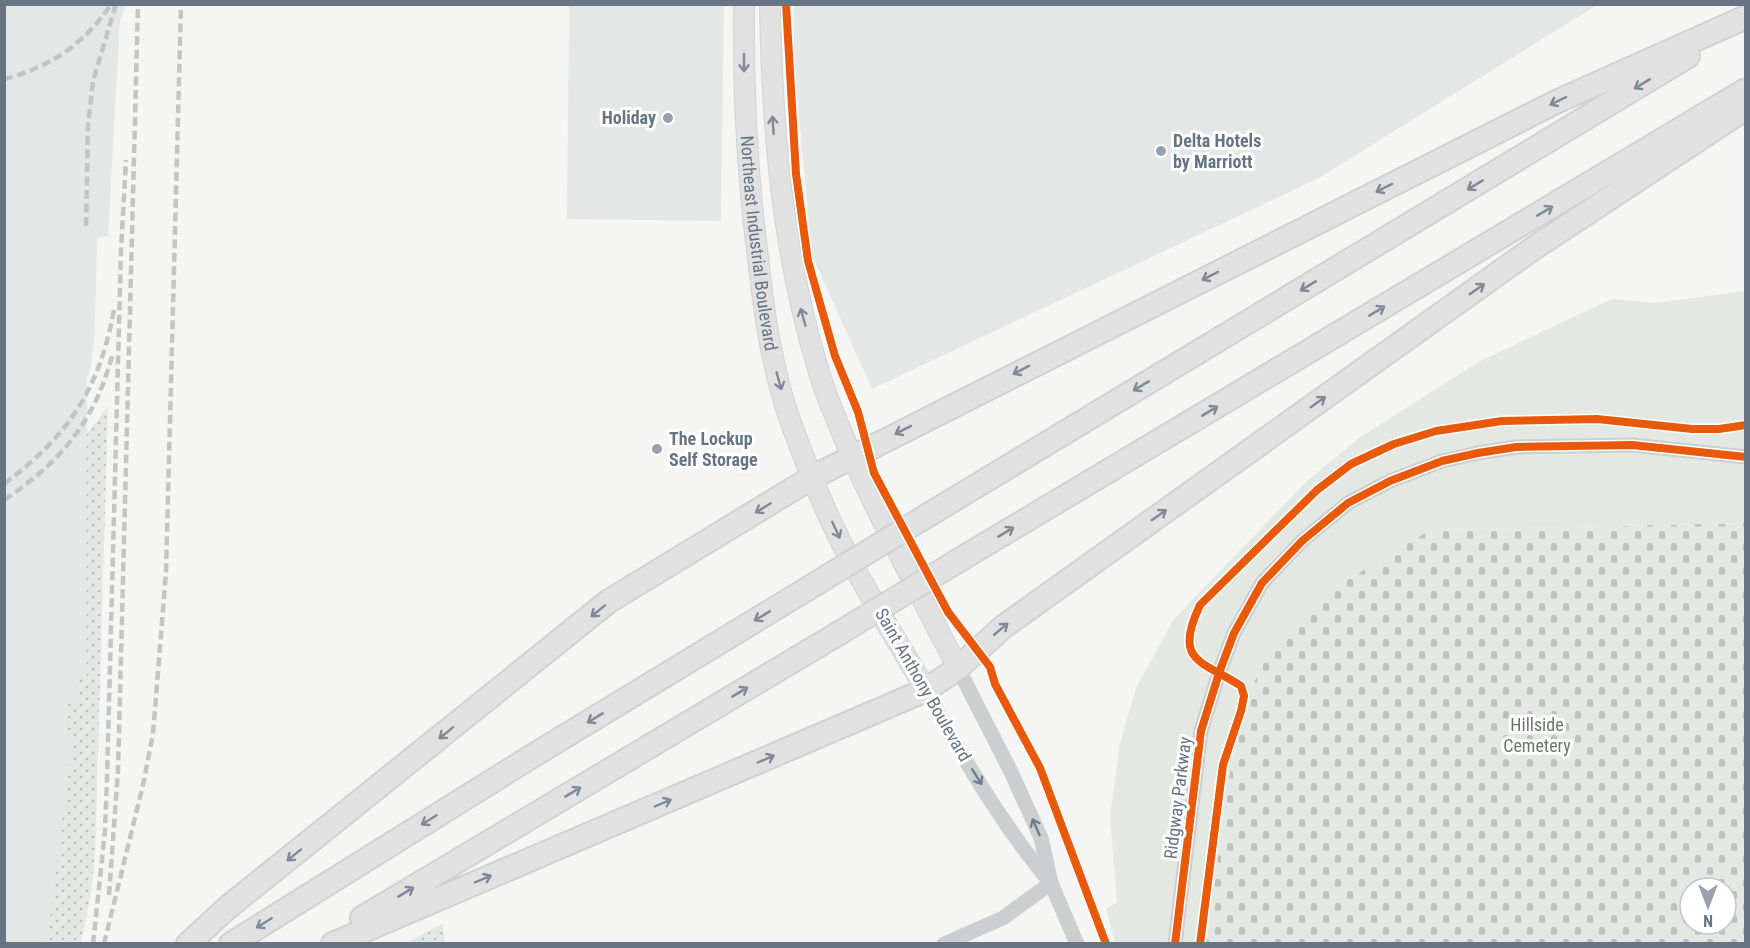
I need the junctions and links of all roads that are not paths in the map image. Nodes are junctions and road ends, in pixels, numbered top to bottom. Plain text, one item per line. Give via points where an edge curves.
1 (744, 4) edge
2 (770, 4) edge
3 (1746, 19) edge
4 (1746, 90) edge
5 (1746, 108) edge
6 (852, 456) junction
7 (1746, 458) edge
8 (813, 477) junction
9 (958, 668) junction
10 (926, 690) junction
11 (1051, 883) junction
12 (188, 944) edge
13 (231, 944) edge
14 (319, 944) edge
15 (333, 944) edge
16 (944, 944) edge
17 (1077, 944) edge
18 (1175, 944) edge

1 -> 8 main road, Northeast Industrial Boulevard via 746,147 763,304 787,409
6 -> 2 main road, Northeast Industrial Boulevard via 819,373 798,298 774,137
3 -> 6 highway via 1556,102
3 -> 13 highway, bridge via 534,755
14 -> 4 highway, bridge
9 -> 5 highway via 1003,627 1521,257
6 - 8 highway
6 - 9 main road, Saint Anthony Boulevard
7 - 18 street, Ridgway Parkway via 1632,445 1516,447 1478,453 1442,461 1390,481 1348,503 1302,541 1262,584 1234,633 1219,673 1202,731
8 -> 10 main road, Saint Anthony Boulevard via 843,545
8 -> 12 highway via 609,601
9 - 10 highway
11 -> 9 street, Saint Anthony Boulevard via 1041,838
10 -> 11 street, Saint Anthony Boulevard via 1019,844
15 -> 10 highway
11 - 16 street via 1004,918
11 - 17 street, Saint Anthony Boulevard

